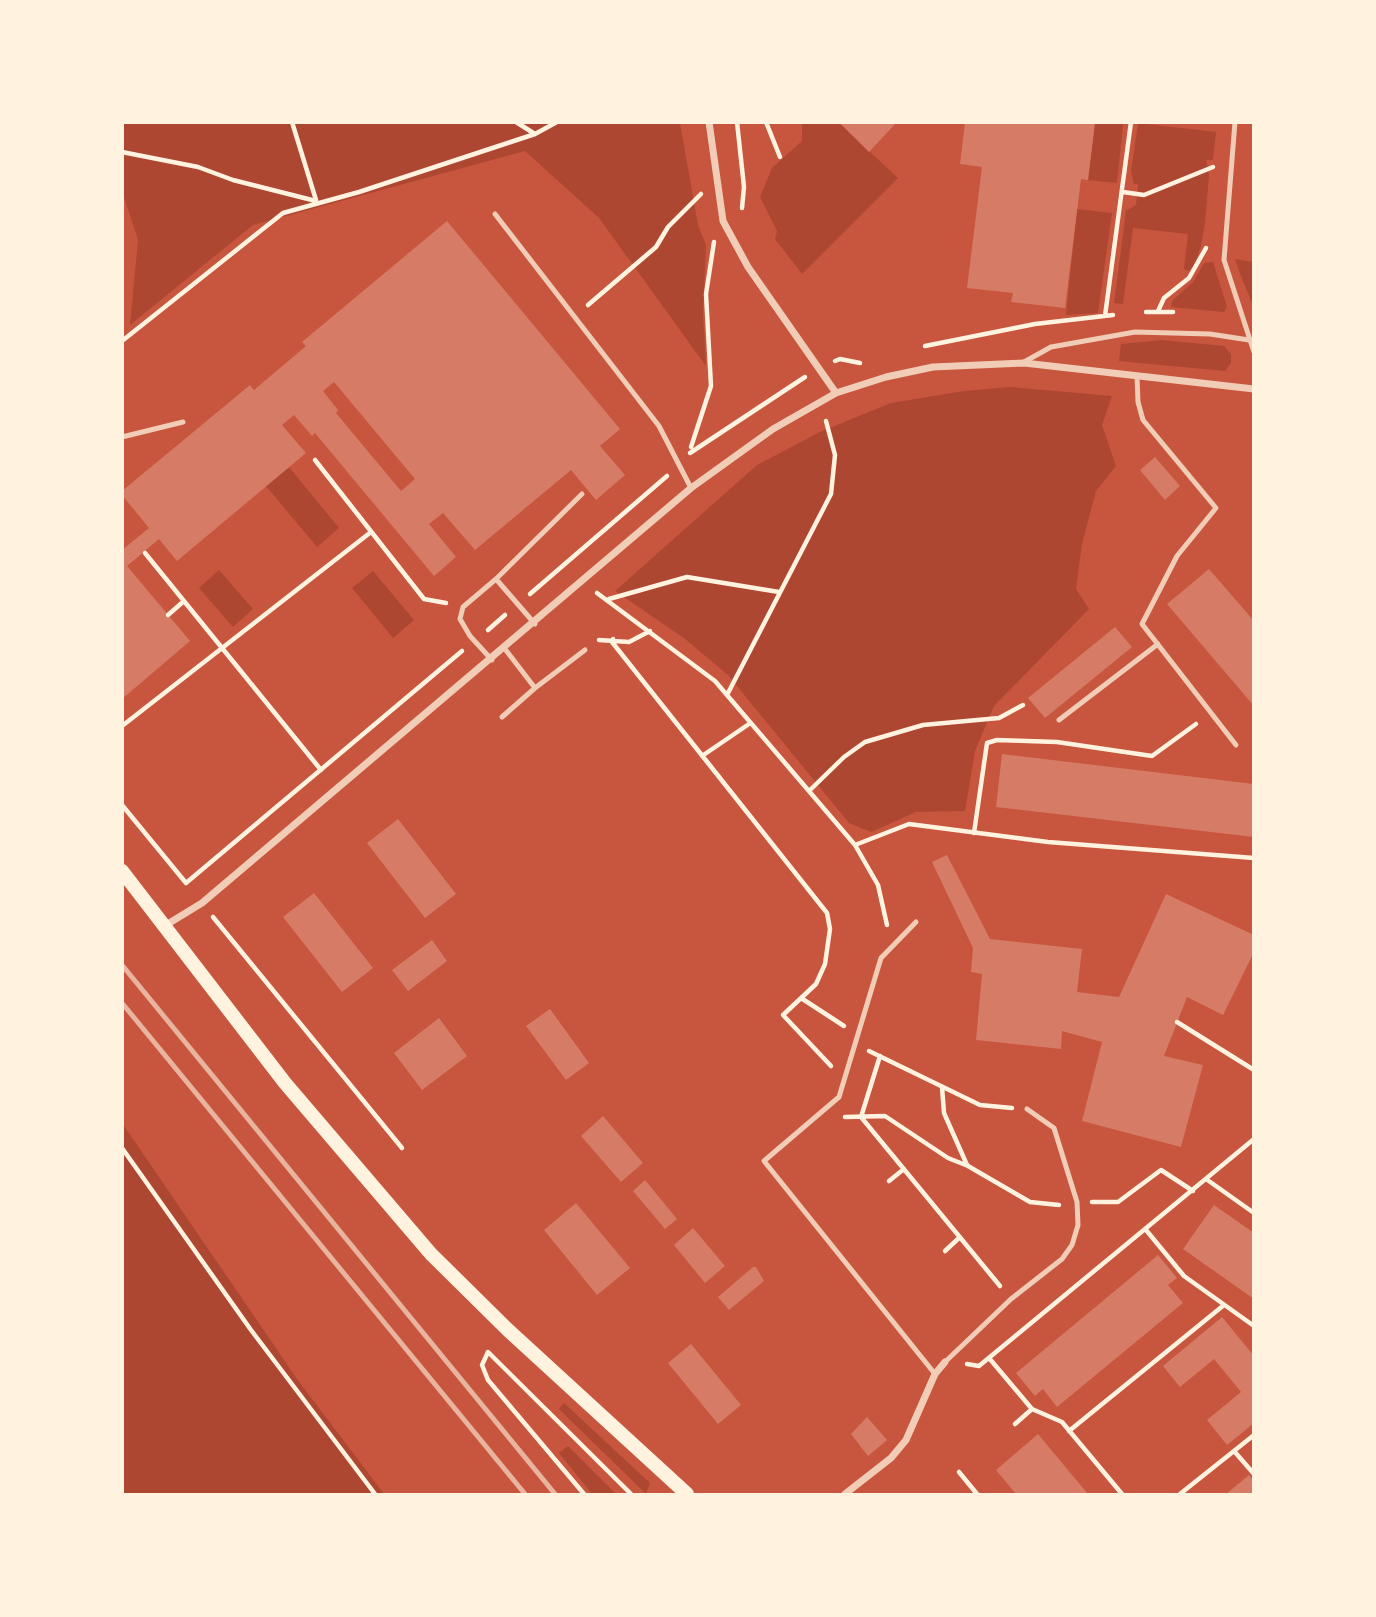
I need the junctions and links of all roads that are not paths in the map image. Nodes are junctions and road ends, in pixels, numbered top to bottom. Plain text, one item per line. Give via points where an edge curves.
1 (709, 122) edge
2 (1236, 122) edge
3 (495, 214) dead end
4 (1249, 340) junction
5 (1254, 352) edge
6 (1024, 363) junction
7 (1137, 377) junction
8 (1254, 389) edge
9 (836, 393) junction
10 (183, 422) dead end
11 (122, 437) edge
12 (691, 488) junction
13 (582, 494) dead end
14 (496, 579) junction
15 (535, 624) junction
16 (1158, 644) junction
17 (505, 649) junction
18 (585, 650) road end
19 (492, 660) junction
20 (535, 688) junction
21 (502, 717) dead end
22 (1059, 720) dead end
23 (1236, 745) dead end
24 (122, 871) edge
25 (916, 922) dead end
26 (166, 925) junction
27 (1027, 1109) road end
28 (945, 1362) joint
29 (935, 1374) junction
30 (687, 1494) edge
31 (845, 1494) edge

1 - 9 street via 723,221 748,267
2 - 4 lane via 1224,260
3 - 12 lane via 659,426
4 - 5 lane
4 - 6 lane via 1135,332 1051,347
6 - 7 street
6 - 9 street via 933,367
7 - 8 street
7 - 16 lane via 1143,420 1216,508 1177,556 1142,624
9 - 12 street via 773,429
10 - 11 lane
12 - 15 street
13 - 14 lane
14 - 15 lane
14 - 19 lane via 463,607 460,619
15 - 17 street
16 - 22 lane
16 - 23 lane
17 - 19 street
17 - 20 lane
18 - 20 lane
19 - 26 street via 202,903
20 - 21 lane
24 - 26 main road
25 - 29 lane via 881,958 839,1097 764,1161
26 - 30 main road via 285,1083 432,1254
27 - 28 lane via 1054,1128 1077,1202 1078,1225 1072,1245 1062,1259 1011,1299
28 - 29 street
29 - 31 street via 905,1440 891,1458

